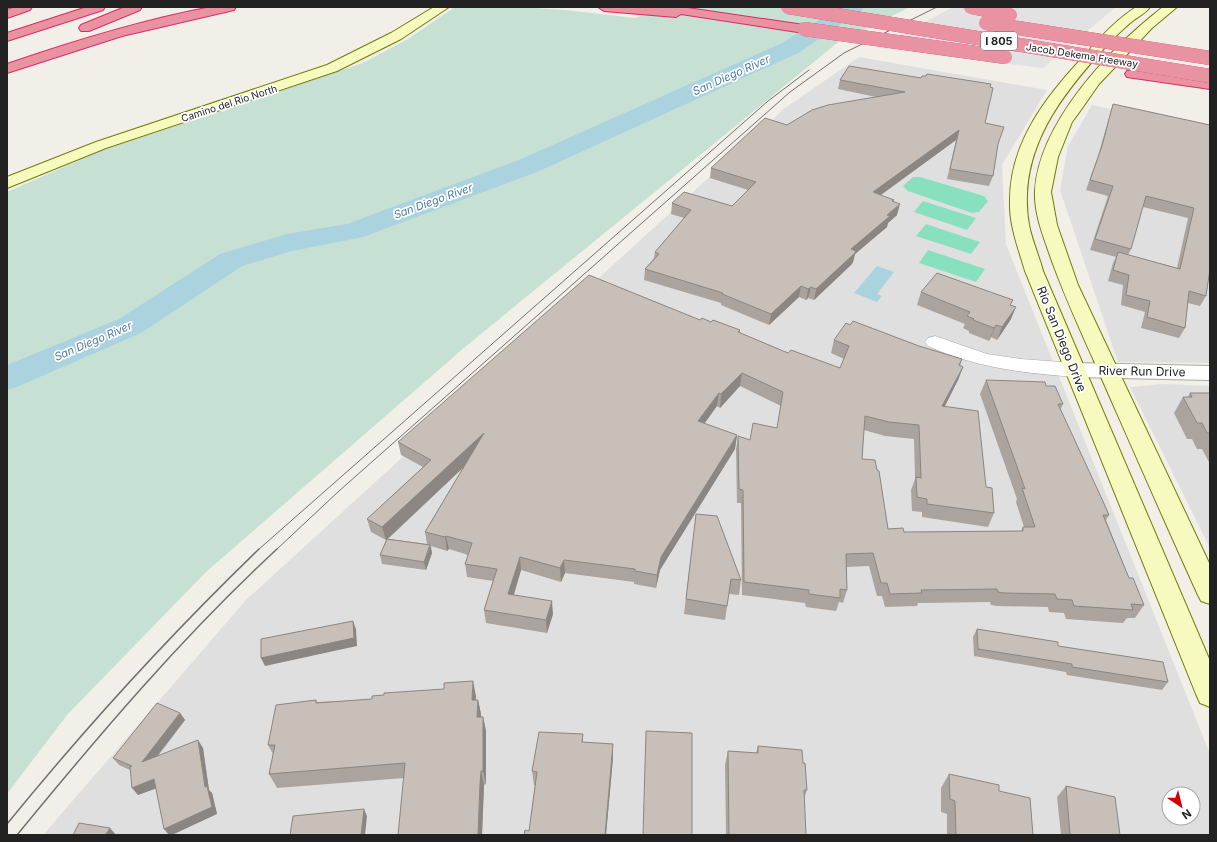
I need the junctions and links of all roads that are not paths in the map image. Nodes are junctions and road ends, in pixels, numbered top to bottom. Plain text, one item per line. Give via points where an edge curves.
1 (26, 7) edge
2 (71, 7) edge
3 (99, 7) edge
4 (136, 7) edge
5 (230, 7) edge
6 (443, 7) edge
7 (604, 7) edge
8 (661, 7) edge
9 (788, 7) edge
10 (971, 7) edge
11 (1144, 7) edge
12 (1171, 7) edge
13 (7, 14) edge
14 (716, 17) junction
15 (975, 22) dead end
16 (7, 31) edge
17 (7, 37) edge
18 (1210, 52) edge
19 (18, 57) edge
20 (1210, 58) edge
21 (1020, 59) dead end
22 (1043, 62) dead end
23 (7, 69) edge
24 (1210, 76) edge
25 (1210, 85) edge
26 (7, 183) edge
27 (935, 342) dead end
28 (1075, 370) junction
29 (1108, 370) junction
30 (1210, 373) edge
31 (1210, 593) edge
32 (1210, 694) edge

1 - 13 highway
2 - 16 highway
3 - 17 highway
4 - 19 highway
5 - 19 highway
6 - 26 main road, Camino del Rio North via 390,40 332,68 101,145
7 - 14 highway
8 - 14 highway
9 - 24 highway, Jacob Dekema Freeway / I 805, bridge
10 - 18 highway, bridge
11 - 28 main road, Rio San Diego Drive via 1117,27 1073,75 1044,112 1027,147 1019,184 1020,224 1034,271
12 - 29 main road via 1143,30 1094,82 1075,107 1065,122 1050,157 1043,192 1048,225 1069,285
14 - 21 highway, bridge
15 - 20 highway, Jacob Dekema Freeway / I 805, bridge
19 - 23 highway
22 - 25 highway
27 - 28 street via 986,361
28 - 29 street, River Run Drive
28 - 32 main road, Rio San Diego Drive
29 - 30 street, River Run Drive
29 - 31 main road

